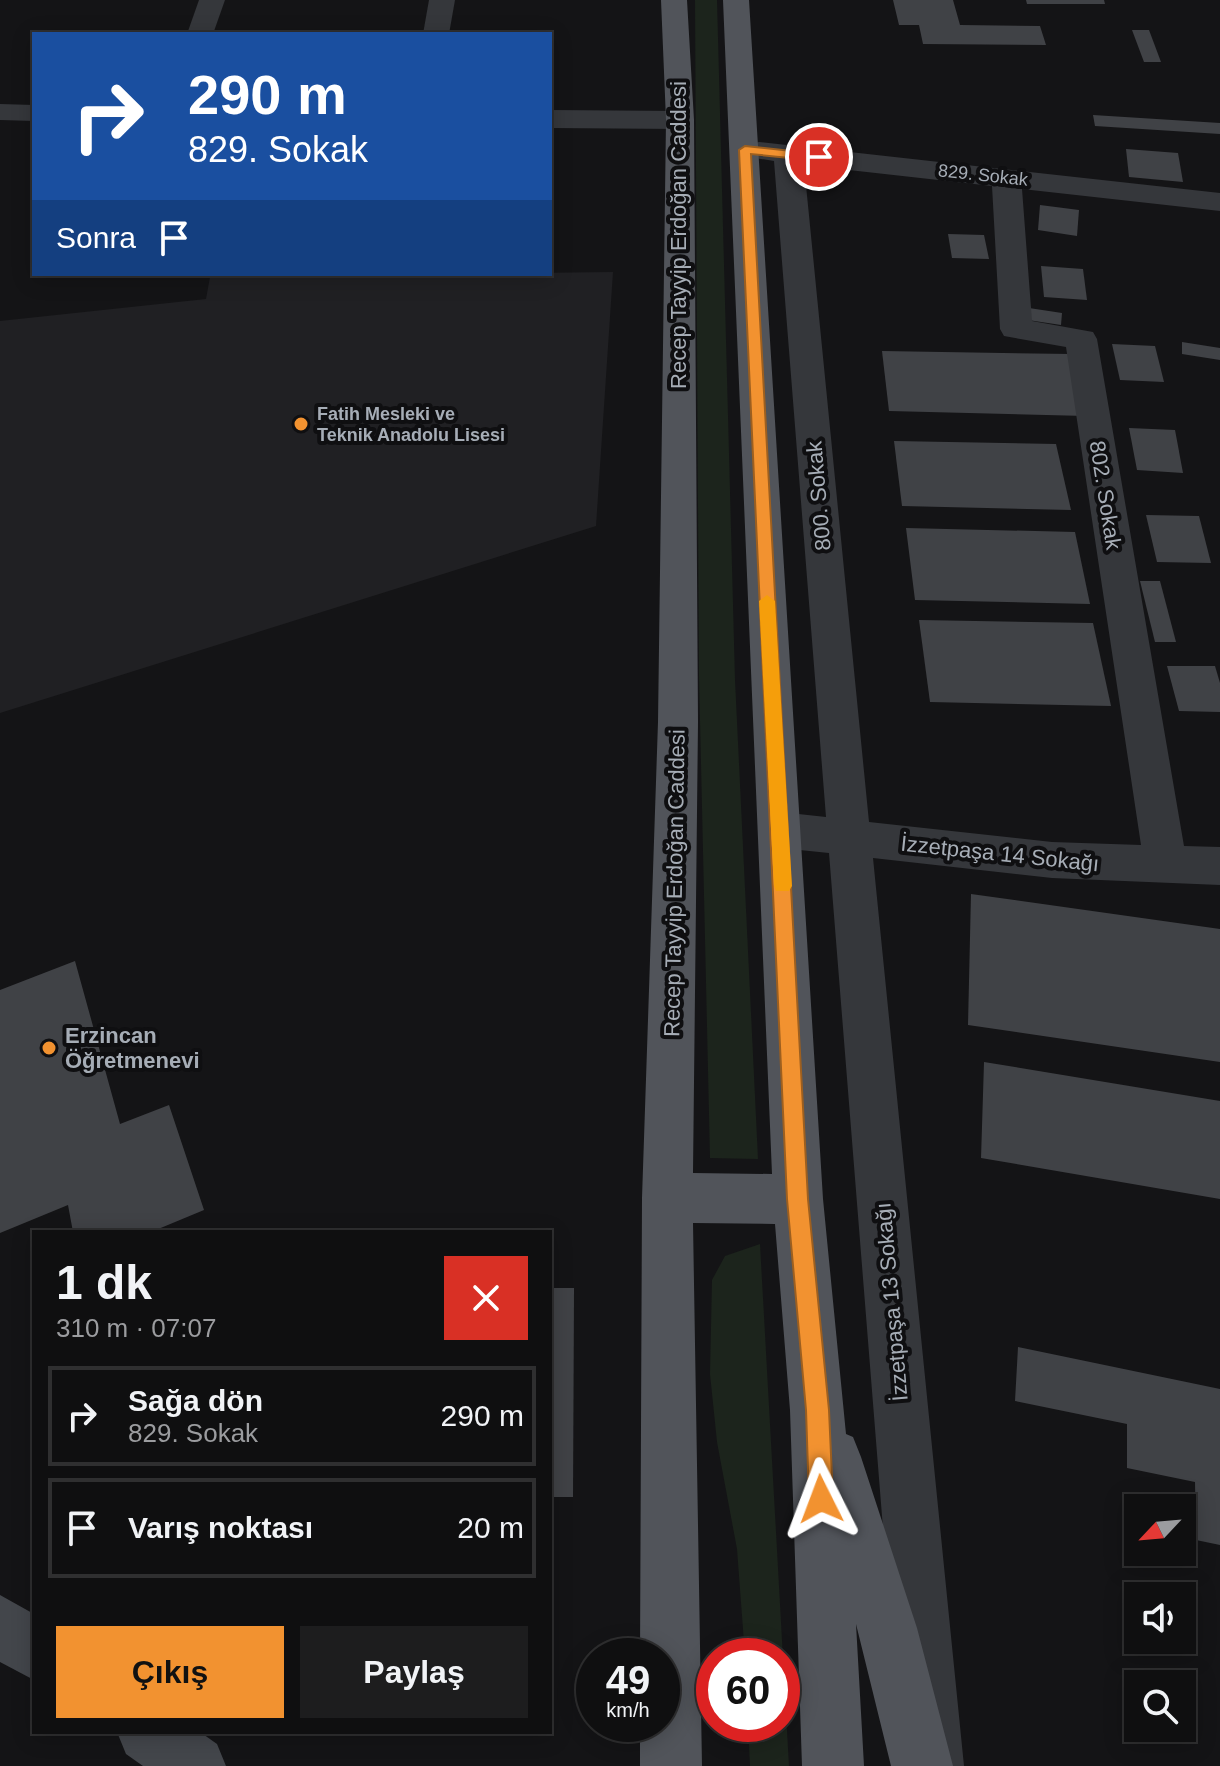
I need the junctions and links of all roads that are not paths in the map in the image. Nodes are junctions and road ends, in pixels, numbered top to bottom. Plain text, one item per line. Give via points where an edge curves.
1 (212, 0) edge
2 (442, 0) edge
3 (674, 0) edge
4 (736, 0) edge
5 (201, 32) edge
6 (436, 32) edge
7 (0, 112) edge
8 (32, 113) edge
9 (552, 119) edge
10 (680, 120) junction
11 (745, 150) junction
12 (788, 154) junction
13 (1006, 177) junction
14 (1220, 202) edge
15 (780, 830) junction
16 (848, 838) junction
17 (1166, 866) junction
18 (1220, 866) edge
19 (667, 1198) junction
20 (798, 1199) junction
21 (817, 1410) junction
22 (0, 1625) edge
23 (32, 1649) edge
24 (151, 1734) edge
25 (195, 1766) edge
26 (671, 1766) edge
27 (833, 1766) edge
28 (922, 1766) edge
29 (933, 1766) edge

1 - 5 street
2 - 6 street
3 - 10 main road, Recep Tayyip Erdoğan Caddesi
4 - 11 main road
7 - 8 street
9 - 10 street
10 - 19 main road, Recep Tayyip Erdoğan Caddesi via 678,722
11 - 12 street, 829. Sokak
11 - 15 main road
12 - 13 street, 829. Sokak
12 - 16 street, 800. Sokak
13 - 14 street, 829. Sokak
13 - 17 street, 802. Sokak via 1016,329 1081,339
15 - 16 street, İzzetpaşa 14 Sokağı
15 - 20 main road
16 - 17 street, İzzetpaşa 14 Sokağı via 1052,860
16 - 29 street, İzzetpaşa 13 Sokağı
17 - 18 street, İzzetpaşa 14 Sokağı
19 - 20 main road
19 - 26 main road, Recep Tayyip Erdoğan Caddesi
20 - 21 main road
21 - 27 main road
21 - 28 main road via 856,1522
22 - 23 street
24 - 25 street

